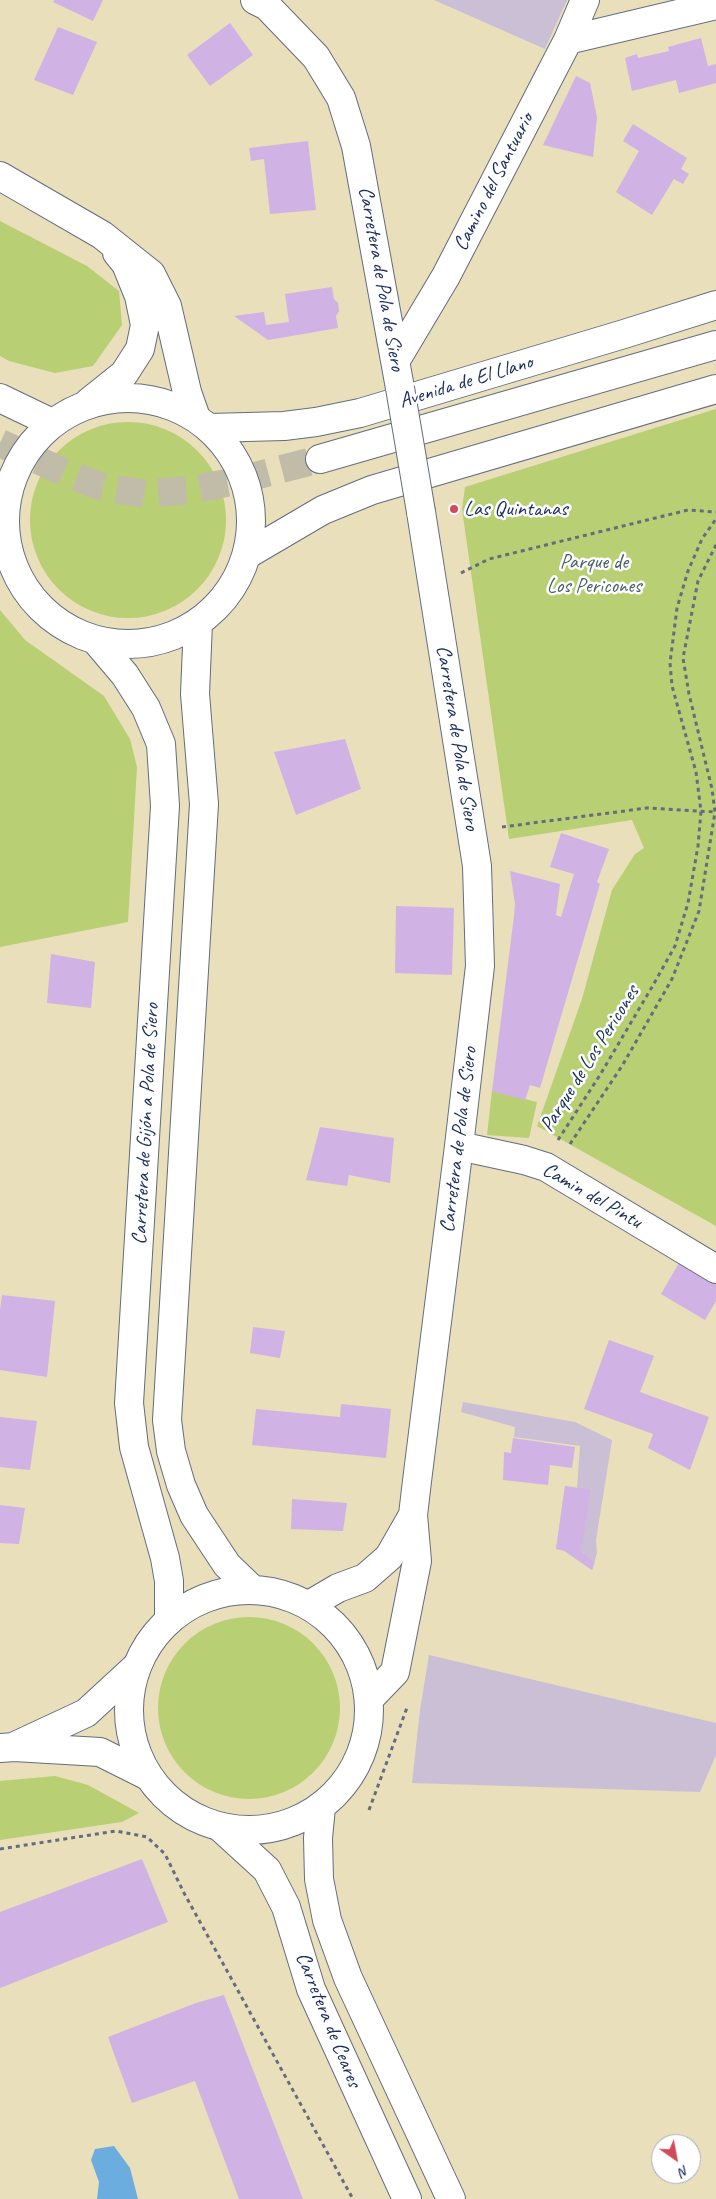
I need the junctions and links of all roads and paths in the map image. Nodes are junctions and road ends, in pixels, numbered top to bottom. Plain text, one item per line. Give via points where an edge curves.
1 (255, 0) edge
2 (585, 0) edge
3 (716, 5) edge
4 (568, 40) junction
5 (0, 176) edge
6 (102, 234) junction
7 (716, 305) edge
8 (716, 345) edge
9 (396, 360) junction
10 (716, 389) edge
11 (0, 398) edge
12 (86, 405) junction
13 (203, 421) junction
14 (52, 424) junction
15 (320, 459) tunnel mouth
16 (716, 512) edge
17 (716, 519) edge
18 (3, 543) edge
19 (716, 545) edge
20 (248, 554) junction
21 (434, 586) junction
22 (198, 623) junction
23 (97, 642) junction
24 (701, 811) junction
25 (715, 812) junction
26 (472, 831) junction
27 (459, 1146) junction
28 (546, 1167) junction
29 (716, 1269) edge
30 (413, 1515) junction
31 (252, 1589) junction
32 (309, 1605) junction
33 (169, 1620) junction
34 (137, 1666) junction
35 (370, 1698) junction
36 (7, 1748) edge
37 (148, 1776) junction
38 (321, 1807) junction
39 (221, 1828) junction
40 (0, 1849) edge
41 (353, 2199) edge
42 (407, 2199) edge
43 (450, 2199) edge

1 - 9 main road, Carretera de Pola de Siero via 266,6 316,57 341,98 356,146
2 - 4 main road, Camino del Santuario
3 - 4 main road
4 - 9 main road, Camino del Santuario via 446,276
5 - 6 main road
6 - 12 main road via 126,264 145,325 140,350 124,374
6 - 13 main road via 150,274 155,282 167,306 187,392
7 - 13 main road, Avenida de El Llano via 360,413 284,426
8 - 15 main road
9 - 21 main road, Carretera de Pola de Siero, bridge
10 - 20 main road via 372,490 323,510
11 - 14 main road
12 - 13 main road via 124,397 150,398 173,404
12 - 14 main road
13 - 20 main road via 233,454 247,486 252,520
14 - 18 main road via 22,458 6,500
16 - 21 path via 688,510 489,559
17 - 24 path, Parque de Los Pericones via 688,571 677,608 670,663 672,686 696,772
18 - 23 main road via 17,577 35,604 60,625
19 - 25 path, Parque de Los Pericones via 698,582 683,658
20 - 22 main road via 229,593
21 - 26 main road, Carretera de Pola de Siero
22 - 23 main road via 164,640 126,645
22 - 31 main road, Carretera de Gijón a Pola de Siero via 195,694 204,804 167,1420 171,1451 194,1515 227,1565
23 - 33 main road, Carretera de Gijón a Pola de Siero via 125,675 146,708 160,744 165,798 129,1403 134,1447 165,1558 169,1581
24 - 25 path
24 - 26 path via 647,808
24 - 28 path, Parque de Los Pericones via 688,903 675,946 600,1075 551,1149
25 - 28 path, Parque de Los Pericones via 699,911 672,979 622,1066 567,1149
26 - 27 main road, Carretera de Pola de Siero via 477,866 480,966
27 - 28 main road, Camin del Pintu
27 - 30 main road, Carretera de Pola de Siero
28 - 29 main road, Camin del Pintu
30 - 32 main road, Carretera de Pola de Siero via 389,1558 365,1578 338,1588
30 - 35 main road, Carretera de Pola de Siero via 417,1561 395,1672
31 - 32 main road via 281,1593
31 - 33 main road via 222,1593 194,1603
32 - 35 main road via 339,1628 360,1661
33 - 34 main road via 150,1642
34 - 36 main road via 86,1713
34 - 37 main road via 130,1694 129,1723 136,1750
35 - 38 main road via 369,1729 360,1759 344,1785
36 - 37 main road via 100,1752
37 - 39 main road via 168,1800 193,1817
38 - 39 main road via 290,1824 256,1830
38 - 43 main road, Carretera de Ceares via 319,1879 327,1920 348,1978
39 - 42 main road, Carretera de Ceares via 267,1870 282,1900 311,1989
40 - 41 path via 116,1831 147,1837 165,1854

